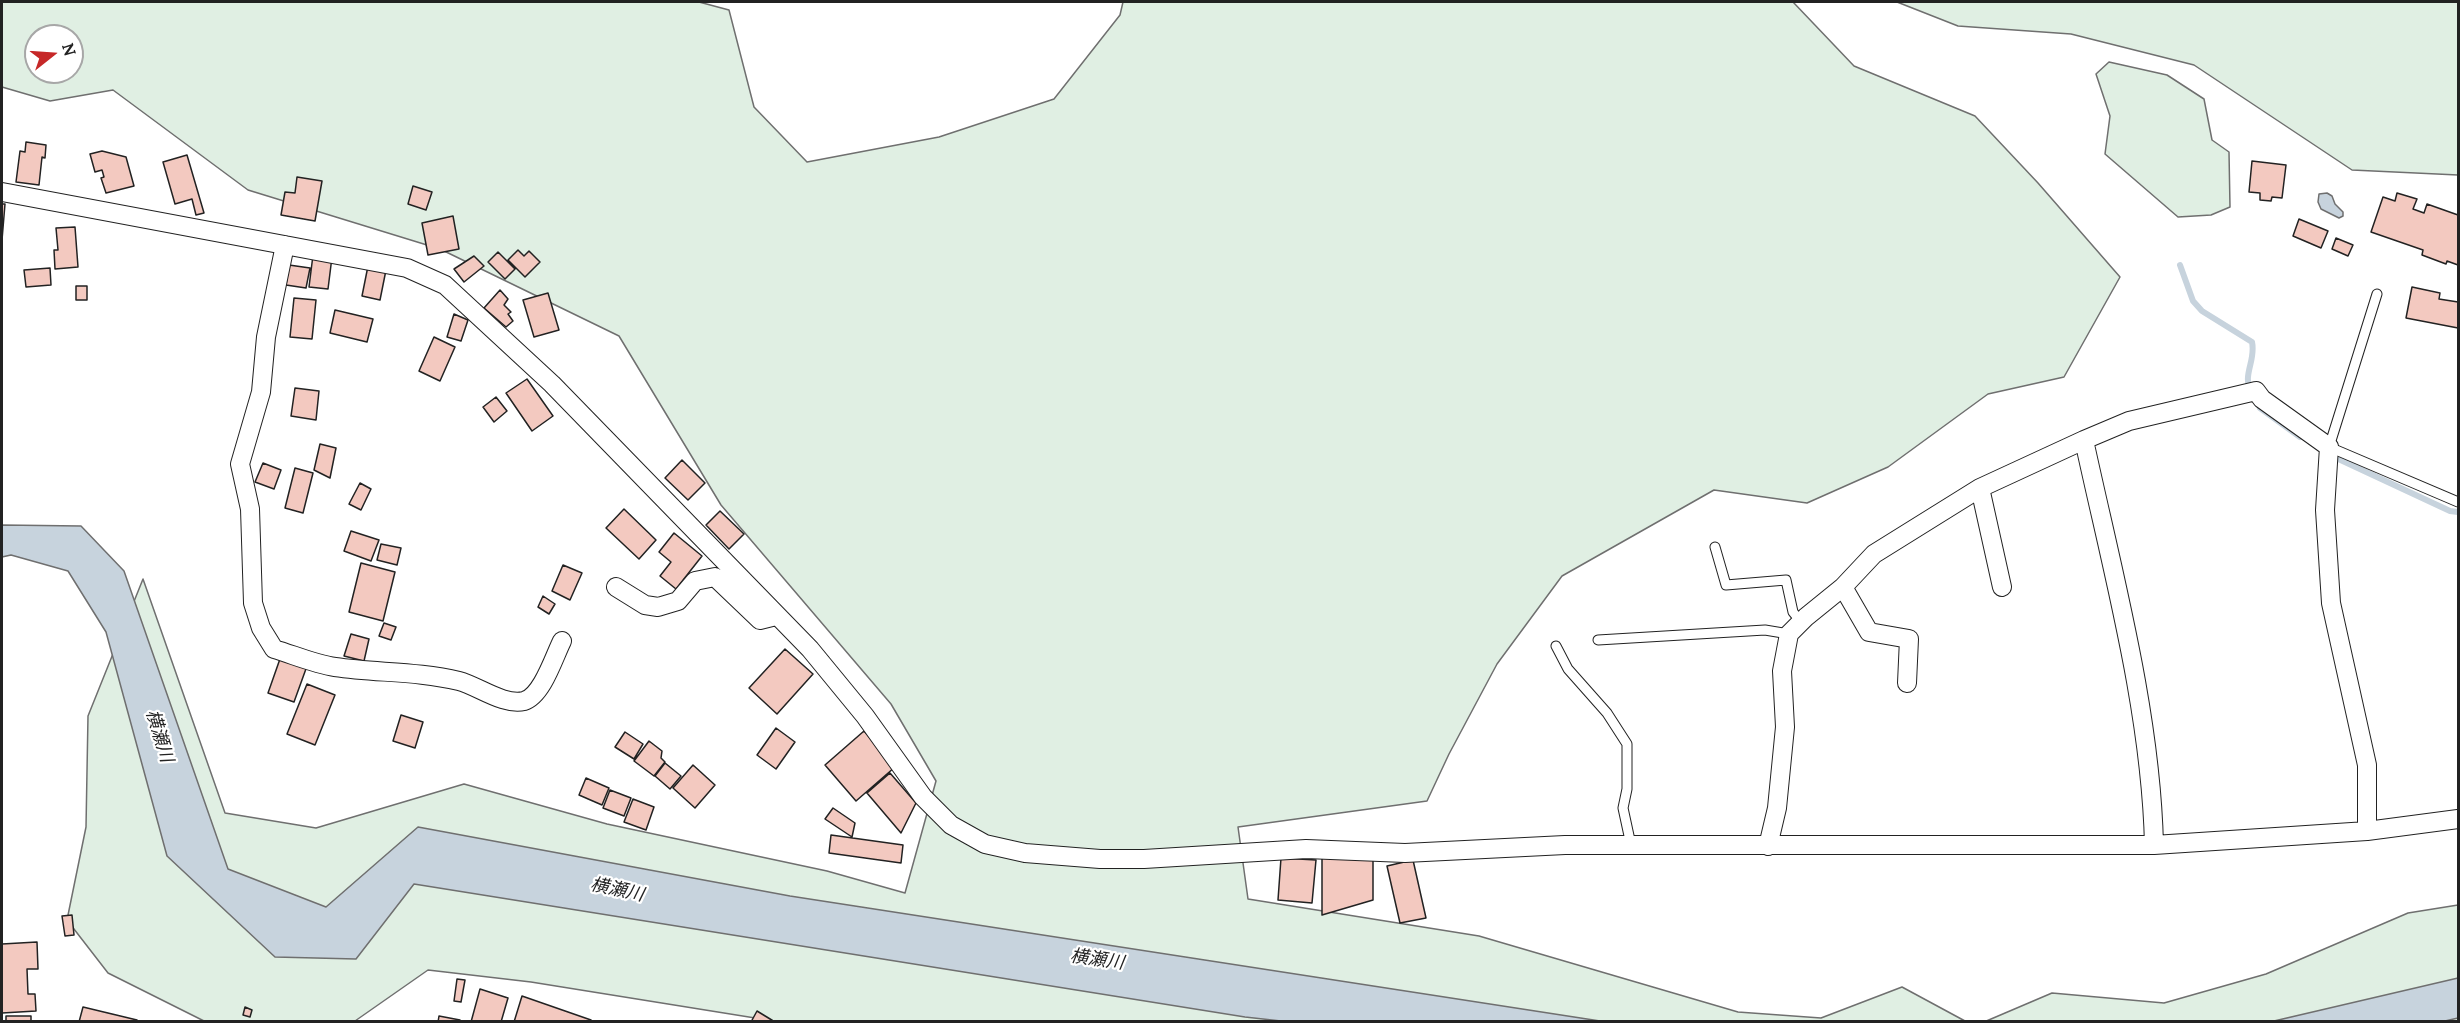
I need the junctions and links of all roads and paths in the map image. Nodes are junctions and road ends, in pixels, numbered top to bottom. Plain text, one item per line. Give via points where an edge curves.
1 (2, 192) edge
2 (285, 245) junction
3 (2376, 294) dead end
4 (2084, 440) junction
5 (2329, 447) junction
6 (1980, 488) junction
7 (2458, 502) edge
8 (1715, 548) dead end
9 (616, 587) dead end
10 (1843, 587) junction
11 (2002, 587) dead end
12 (776, 616) junction
13 (1795, 628) junction
14 (1598, 640) dead end
15 (562, 641) dead end
16 (1556, 646) dead end
17 (1907, 683) dead end
18 (2458, 819) edge
19 (2367, 831) junction
20 (1631, 844) junction
21 (2154, 845) junction
22 (1768, 846) junction

1 - 2 street
2 - 12 street via 407,268 445,285 552,384
2 - 15 street via 266,337 261,392 240,464 250,509 253,603 261,628 274,649 337,667 446,678 522,702 534,696
3 - 5 lane
4 - 5 street via 2129,421 2256,391
4 - 6 street
4 - 21 street via 2144,728
5 - 7 lane
5 - 19 street via 2325,510 2331,603 2367,765
6 - 10 street via 1874,554
6 - 11 street
8 - 13 lane via 1726,585 1786,580
9 - 12 street via 645,605 658,607 678,601 695,581 715,577 760,620
10 - 13 street
10 - 17 street via 1869,632 1909,639
12 - 20 street via 810,649 865,716 923,797 951,825 985,844 1025,854 1100,859 1306,849 1405,854
13 - 14 lane
13 - 22 street via 1782,671 1785,727 1778,807
16 - 20 lane via 1568,669 1607,713 1627,744 1623,808
18 - 19 street
19 - 21 street
20 - 22 street
21 - 22 street

